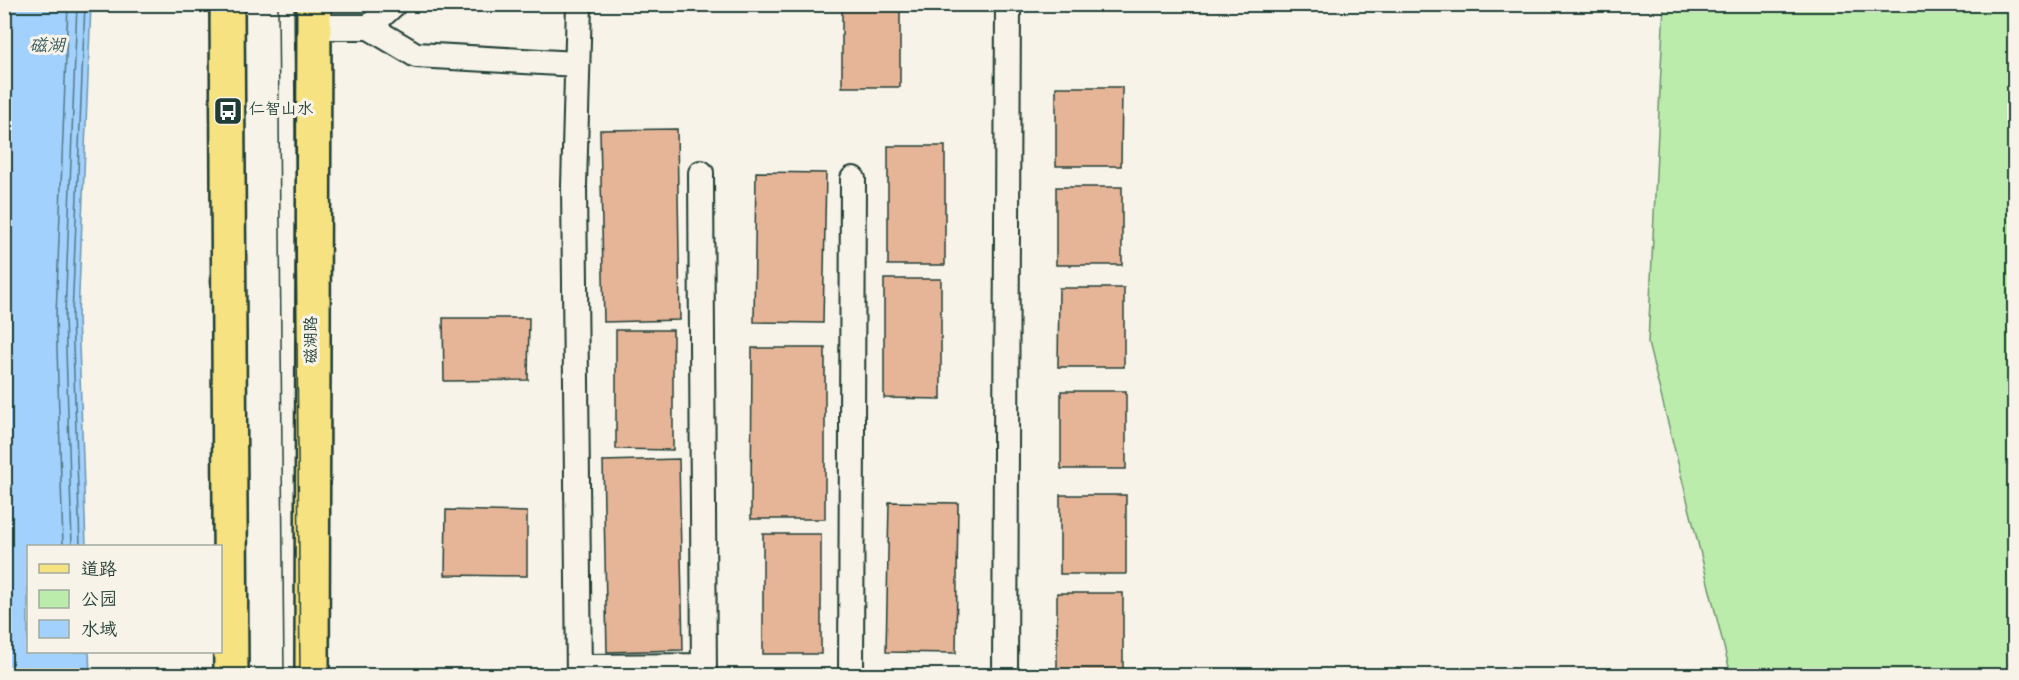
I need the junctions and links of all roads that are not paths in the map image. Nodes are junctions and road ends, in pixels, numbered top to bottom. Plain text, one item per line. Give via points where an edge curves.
1 (227, 4) edge
2 (394, 4) edge
3 (579, 4) edge
4 (1008, 4) edge
5 (314, 16) edge
6 (369, 27) junction
7 (577, 64) junction
8 (701, 172) dead end
9 (853, 179) dead end
10 (579, 671) edge
11 (704, 671) edge
12 (231, 675) edge
13 (312, 675) edge
14 (851, 675) edge
15 (1005, 675) edge

1 - 12 main road
2 - 6 street
3 - 7 street
4 - 15 street
5 - 6 street
5 - 13 main road, 磁湖路
6 - 7 street via 416,55
7 - 10 street via 574,186
8 - 11 street
9 - 14 street
10 - 11 street

